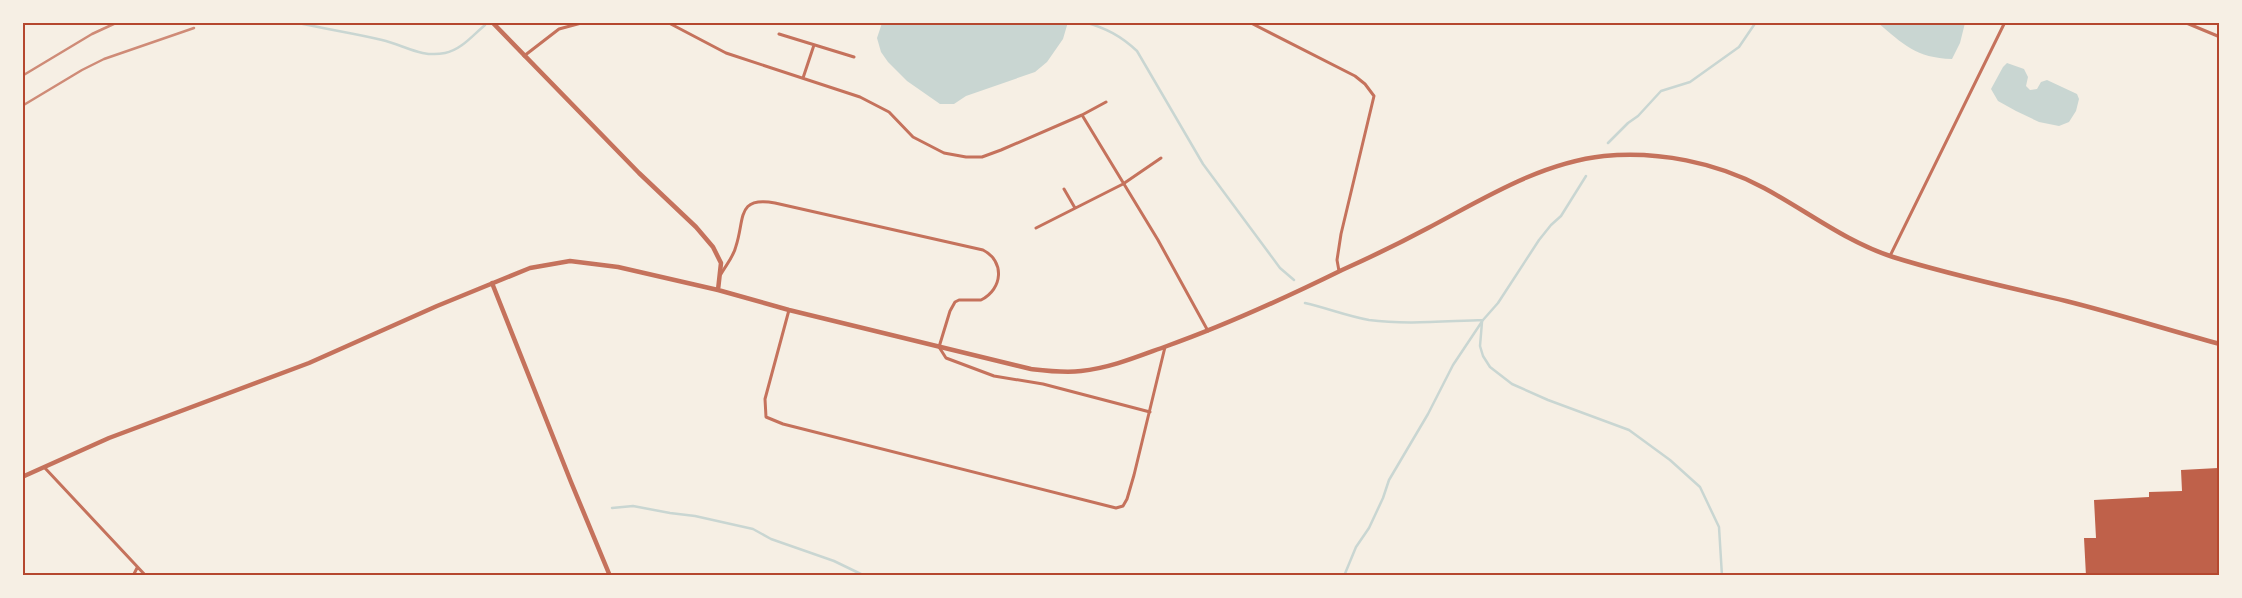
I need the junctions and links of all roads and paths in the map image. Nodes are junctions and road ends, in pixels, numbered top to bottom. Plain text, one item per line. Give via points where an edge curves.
1 (492, 22) edge
2 (585, 22) edge
3 (667, 22) edge
4 (1249, 22) edge
5 (2005, 22) edge
6 (2184, 22) edge
7 (779, 34) dead end
8 (2220, 37) edge
9 (814, 45) junction
10 (524, 56) junction
11 (854, 57) dead end
12 (803, 78) junction
13 (1106, 102) dead end
14 (1082, 115) junction
15 (1161, 158) dead end
16 (1123, 184) junction
17 (1064, 189) dead end
18 (1075, 208) junction
19 (1036, 228) dead end
20 (1890, 256) junction
21 (1339, 272) junction
22 (721, 274) junction
23 (492, 283) junction
24 (718, 290) junction
25 (789, 310) junction
26 (1208, 332) junction
27 (2220, 344) edge
28 (939, 347) junction
29 (1165, 347) junction
30 (1150, 412) junction
31 (44, 467) junction
32 (22, 477) edge
33 (137, 568) junction
34 (133, 576) edge
35 (146, 576) edge
36 (610, 576) edge

1 - 10 street
2 - 10 street via 559,29
3 - 12 street via 726,53
4 - 21 street via 1355,76 1374,96 1341,234 1337,260
5 - 20 street
6 - 8 street
7 - 9 street
9 - 11 street
9 - 12 street
10 - 22 street via 696,227 720,260
12 - 14 street via 879,105 912,137 944,152 966,157 982,157
13 - 14 street
14 - 16 street
15 - 16 street
16 - 18 street
16 - 26 street
17 - 18 street
18 - 19 street
20 - 21 street via 1843,235 1763,187 1714,167 1651,156 1604,156 1561,165 1527,178
20 - 27 street
21 - 26 street
22 - 24 street
22 - 28 street via 736,248 744,211 754,201 983,250 990,254 999,271 993,291 982,300 965,298 955,302
23 - 24 street via 530,268 570,261
23 - 31 street via 309,363 109,438
23 - 36 street
24 - 25 street
25 - 28 street
25 - 30 street via 765,399 766,417 783,424 1116,508 1123,506 1127,499
26 - 29 street
28 - 29 street via 1061,373 1117,364
28 - 30 street via 946,358 994,376 1043,384
29 - 30 street
31 - 32 street
31 - 33 street
33 - 34 street
33 - 35 street

